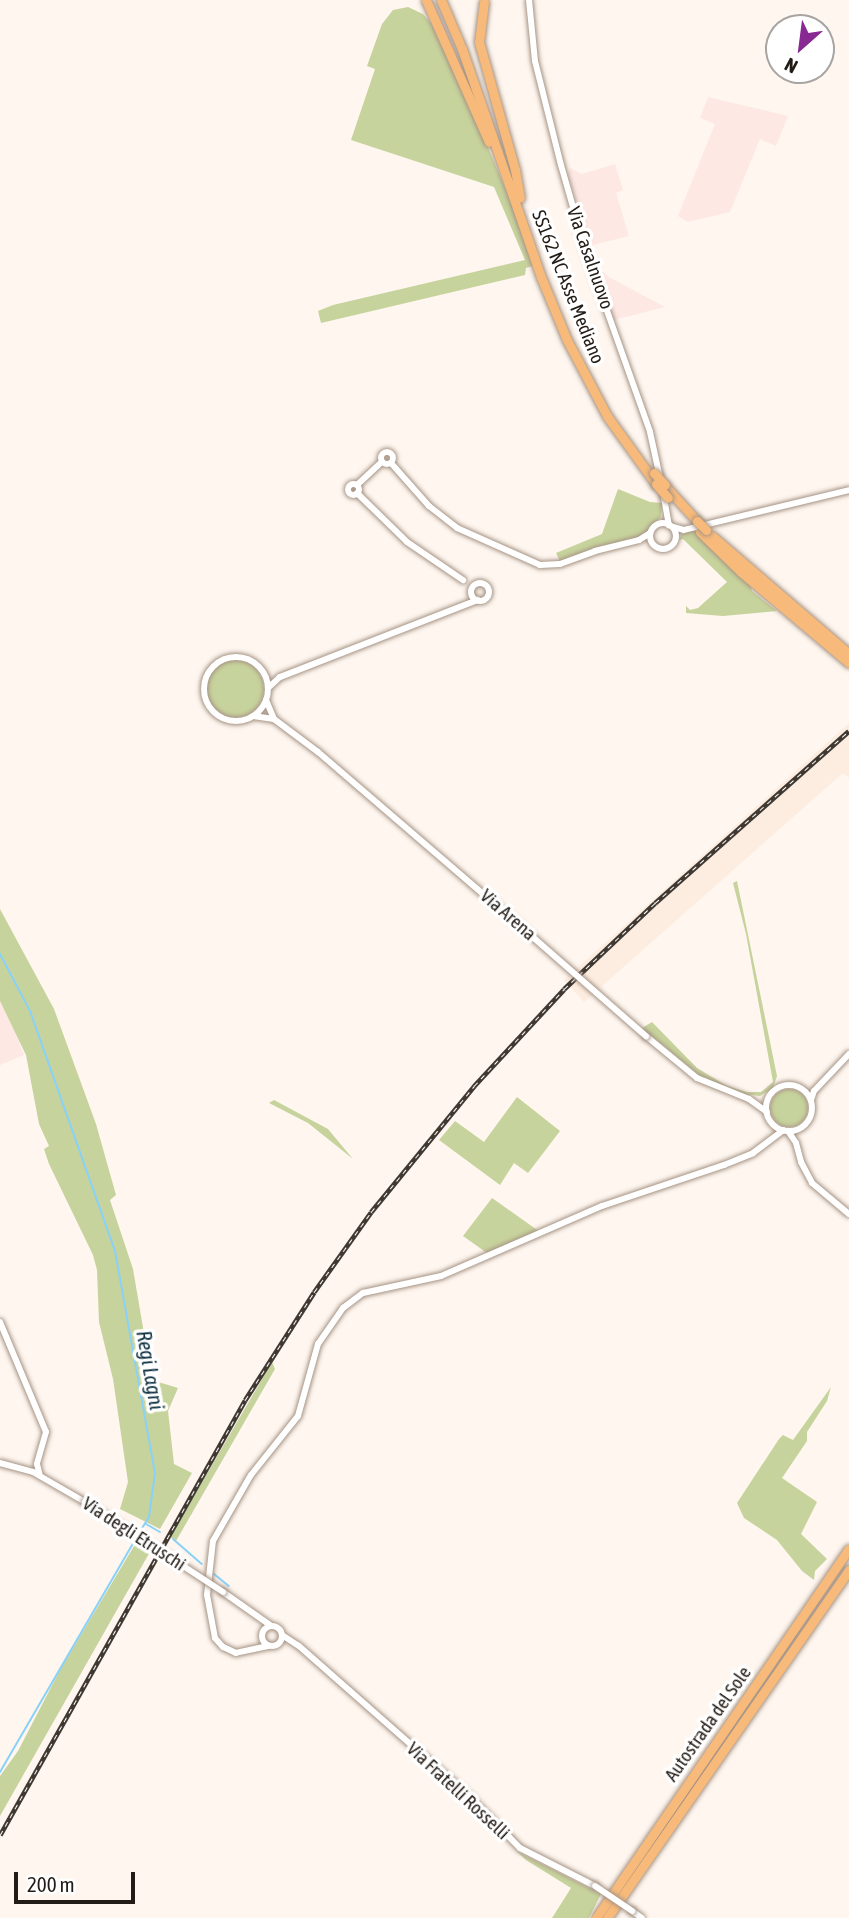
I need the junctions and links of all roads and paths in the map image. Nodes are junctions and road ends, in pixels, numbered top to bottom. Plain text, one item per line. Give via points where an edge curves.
1 (426, 0) edge
2 (441, 0) edge
3 (447, 0) edge
4 (529, 0) edge
5 (484, 2) edge
6 (517, 199) junction
7 (382, 462) junction
8 (391, 463) junction
9 (661, 485) junction
10 (849, 490) edge
11 (665, 512) junction
12 (658, 523) junction
13 (691, 525) junction
14 (671, 526) junction
15 (650, 533) junction
16 (675, 539) junction
17 (639, 540) junction
18 (651, 542) junction
19 (463, 580) junction
20 (479, 583) junction
21 (471, 590) junction
22 (768, 591) junction
23 (477, 600) junction
24 (456, 605) junction
25 (849, 654) edge
26 (849, 663) edge
27 (264, 674) junction
28 (280, 677) junction
29 (268, 688) junction
30 (266, 700) junction
31 (253, 716) junction
32 (274, 719) junction
33 (849, 1054) edge
34 (825, 1079) junction
35 (801, 1088) junction
36 (771, 1094) junction
37 (749, 1098) junction
38 (811, 1100) junction
39 (766, 1111) junction
40 (773, 1124) junction
41 (799, 1128) junction
42 (785, 1130) junction
43 (770, 1141) junction
44 (796, 1143) junction
45 (849, 1214) edge
46 (0, 1322) edge
47 (0, 1463) edge
48 (36, 1469) junction
49 (849, 1549) edge
50 (849, 1570) edge
51 (268, 1627) junction
52 (261, 1637) junction
53 (282, 1639) junction
54 (268, 1646) junction
55 (256, 1649) junction
56 (596, 1918) edge
57 (607, 1918) edge
58 (642, 1918) edge

1 - 6 highway
2 - 6 highway, SS162 NC Asse Mediano
3 - 6 highway, SS162 NC Asse Mediano via 481,86
4 - 11 street, Via Casalnuovo via 535,61 561,165 585,250 653,441
5 - 6 highway via 479,42 515,170
6 - 9 highway, SS162 NC Asse Mediano, bridge via 580,354 611,412
6 - 9 highway, SS162 NC Asse Mediano via 547,291 578,363 619,433
7 - 8 street
7 - 8 street via 382,455 388,452 393,456
7 - 19 street via 357,485 350,484 350,494 357,493 407,542
8 - 17 street via 429,506 466,533 540,565 560,564
9 - 13 highway, SS162 NC Asse Mediano
9 - 13 highway, SS162 NC Asse Mediano, bridge
10 - 13 street
11 - 12 street
11 - 14 street, Via Casalnuovo
12 - 14 street
12 - 15 street
13 - 14 street
13 - 16 street
13 - 22 highway, SS162 NC Asse Mediano, bridge
14 - 16 street
15 - 17 street
15 - 18 street
16 - 18 street via 665,548
17 - 18 street
19 - 20 street
19 - 21 street
20 - 21 street
20 - 23 street via 488,592
21 - 23 street
21 - 24 street
22 - 25 highway, SS162 NC Asse Mediano
22 - 26 highway, SS162 NC Asse Mediano
23 - 24 street
24 - 28 street
27 - 28 street
27 - 29 street
27 - 31 street via 251,661 233,657 217,663 205,679 206,700 216,715 232,721
28 - 29 street
29 - 30 street
30 - 31 street
30 - 32 street, Via Arena
31 - 32 street, Via Arena
32 - 37 street, Via Arena, bridge via 352,779 697,1078
33 - 34 street
34 - 35 street
34 - 38 street
35 - 36 street via 787,1085
35 - 38 street
36 - 37 street
36 - 39 street
37 - 39 street, Via Arena
38 - 41 street via 811,1116
39 - 40 street
40 - 42 street
40 - 43 street
41 - 42 street
41 - 44 street
42 - 43 street
42 - 44 street
43 - 55 street via 724,1165 602,1206 441,1276 363,1293 343,1308 318,1344 298,1416 251,1475 213,1541 207,1594 213,1633 232,1652
44 - 45 street via 812,1183
46 - 48 street via 46,1432
47 - 48 street
48 - 51 street, Via degli Etruschi, bridge via 223,1592
49 - 56 highway, Autostrada del Sole
50 - 57 highway, Autostrada del Sole
51 - 52 street
51 - 53 street via 278,1628
52 - 54 street
52 - 55 street
53 - 54 street via 274,1647
53 - 58 street, Via Fratelli Rosselli, bridge via 299,1646 469,1796 520,1848 595,1886
54 - 55 street

